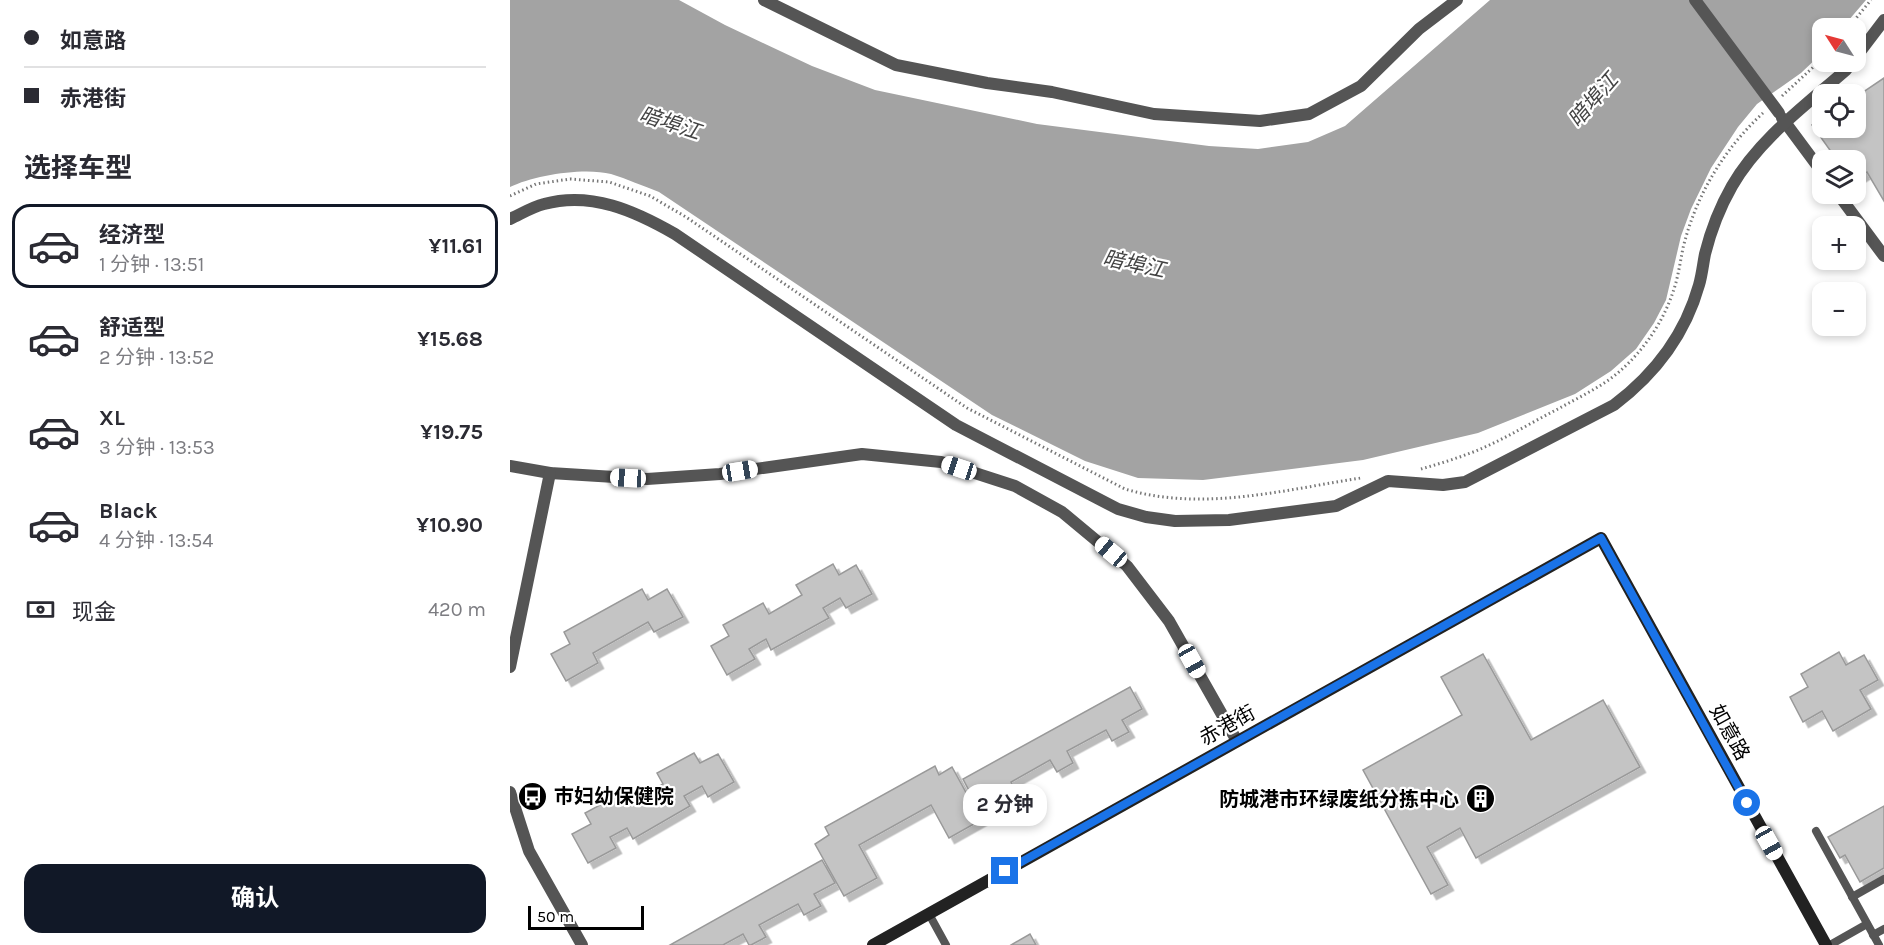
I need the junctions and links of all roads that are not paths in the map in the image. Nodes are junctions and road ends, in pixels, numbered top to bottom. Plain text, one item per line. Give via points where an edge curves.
1 (764, 0) edge
2 (1457, 0) edge
3 (1695, 0) edge
4 (1884, 20) edge
5 (1866, 44) edge
6 (1842, 72) edge
7 (1783, 118) junction
8 (1812, 158) edge
9 (1845, 204) edge
10 (510, 219) edge
11 (1884, 256) edge
12 (510, 466) edge
13 (550, 474) junction
14 (1601, 538) joint
15 (510, 667) edge
16 (1237, 741) junction
17 (510, 792) edge
18 (1816, 831) dead end
19 (1884, 879) edge
20 (1852, 897) junction
21 (929, 914) junction
22 (1867, 924) junction
23 (1884, 928) edge
24 (1873, 935) junction
25 (582, 945) edge
26 (873, 945) edge
27 (946, 945) edge
28 (1826, 945) edge
29 (1830, 945) edge
30 (1879, 945) edge

1 - 2 street via 897,65 1154,114 1260,121 1309,114 1361,86 1419,28
3 - 7 street, bridge
4 - 5 street
6 - 7 street
7 - 8 street
7 - 10 street via 1723,204 1695,300 1673,345 1655,368 1614,405 1465,482 1443,485 1388,481 1336,506 1229,520 1175,521 1118,509 1007,453 956,425 675,234 641,215 604,203 571,199 542,204
9 - 11 street
12 - 13 street
13 - 15 street
13 - 16 street via 658,478 720,474 862,454 941,462 1015,486 1062,512 1127,566 1170,621
14 - 16 street, 赤港街
14 - 28 street, 如意路
16 - 21 street, 赤港街
17 - 25 street via 529,851
18 - 20 lane
19 - 20 lane
20 - 22 lane
21 - 26 street, 赤港街
21 - 27 lane
22 - 24 lane
22 - 29 lane
23 - 24 lane
24 - 30 lane

